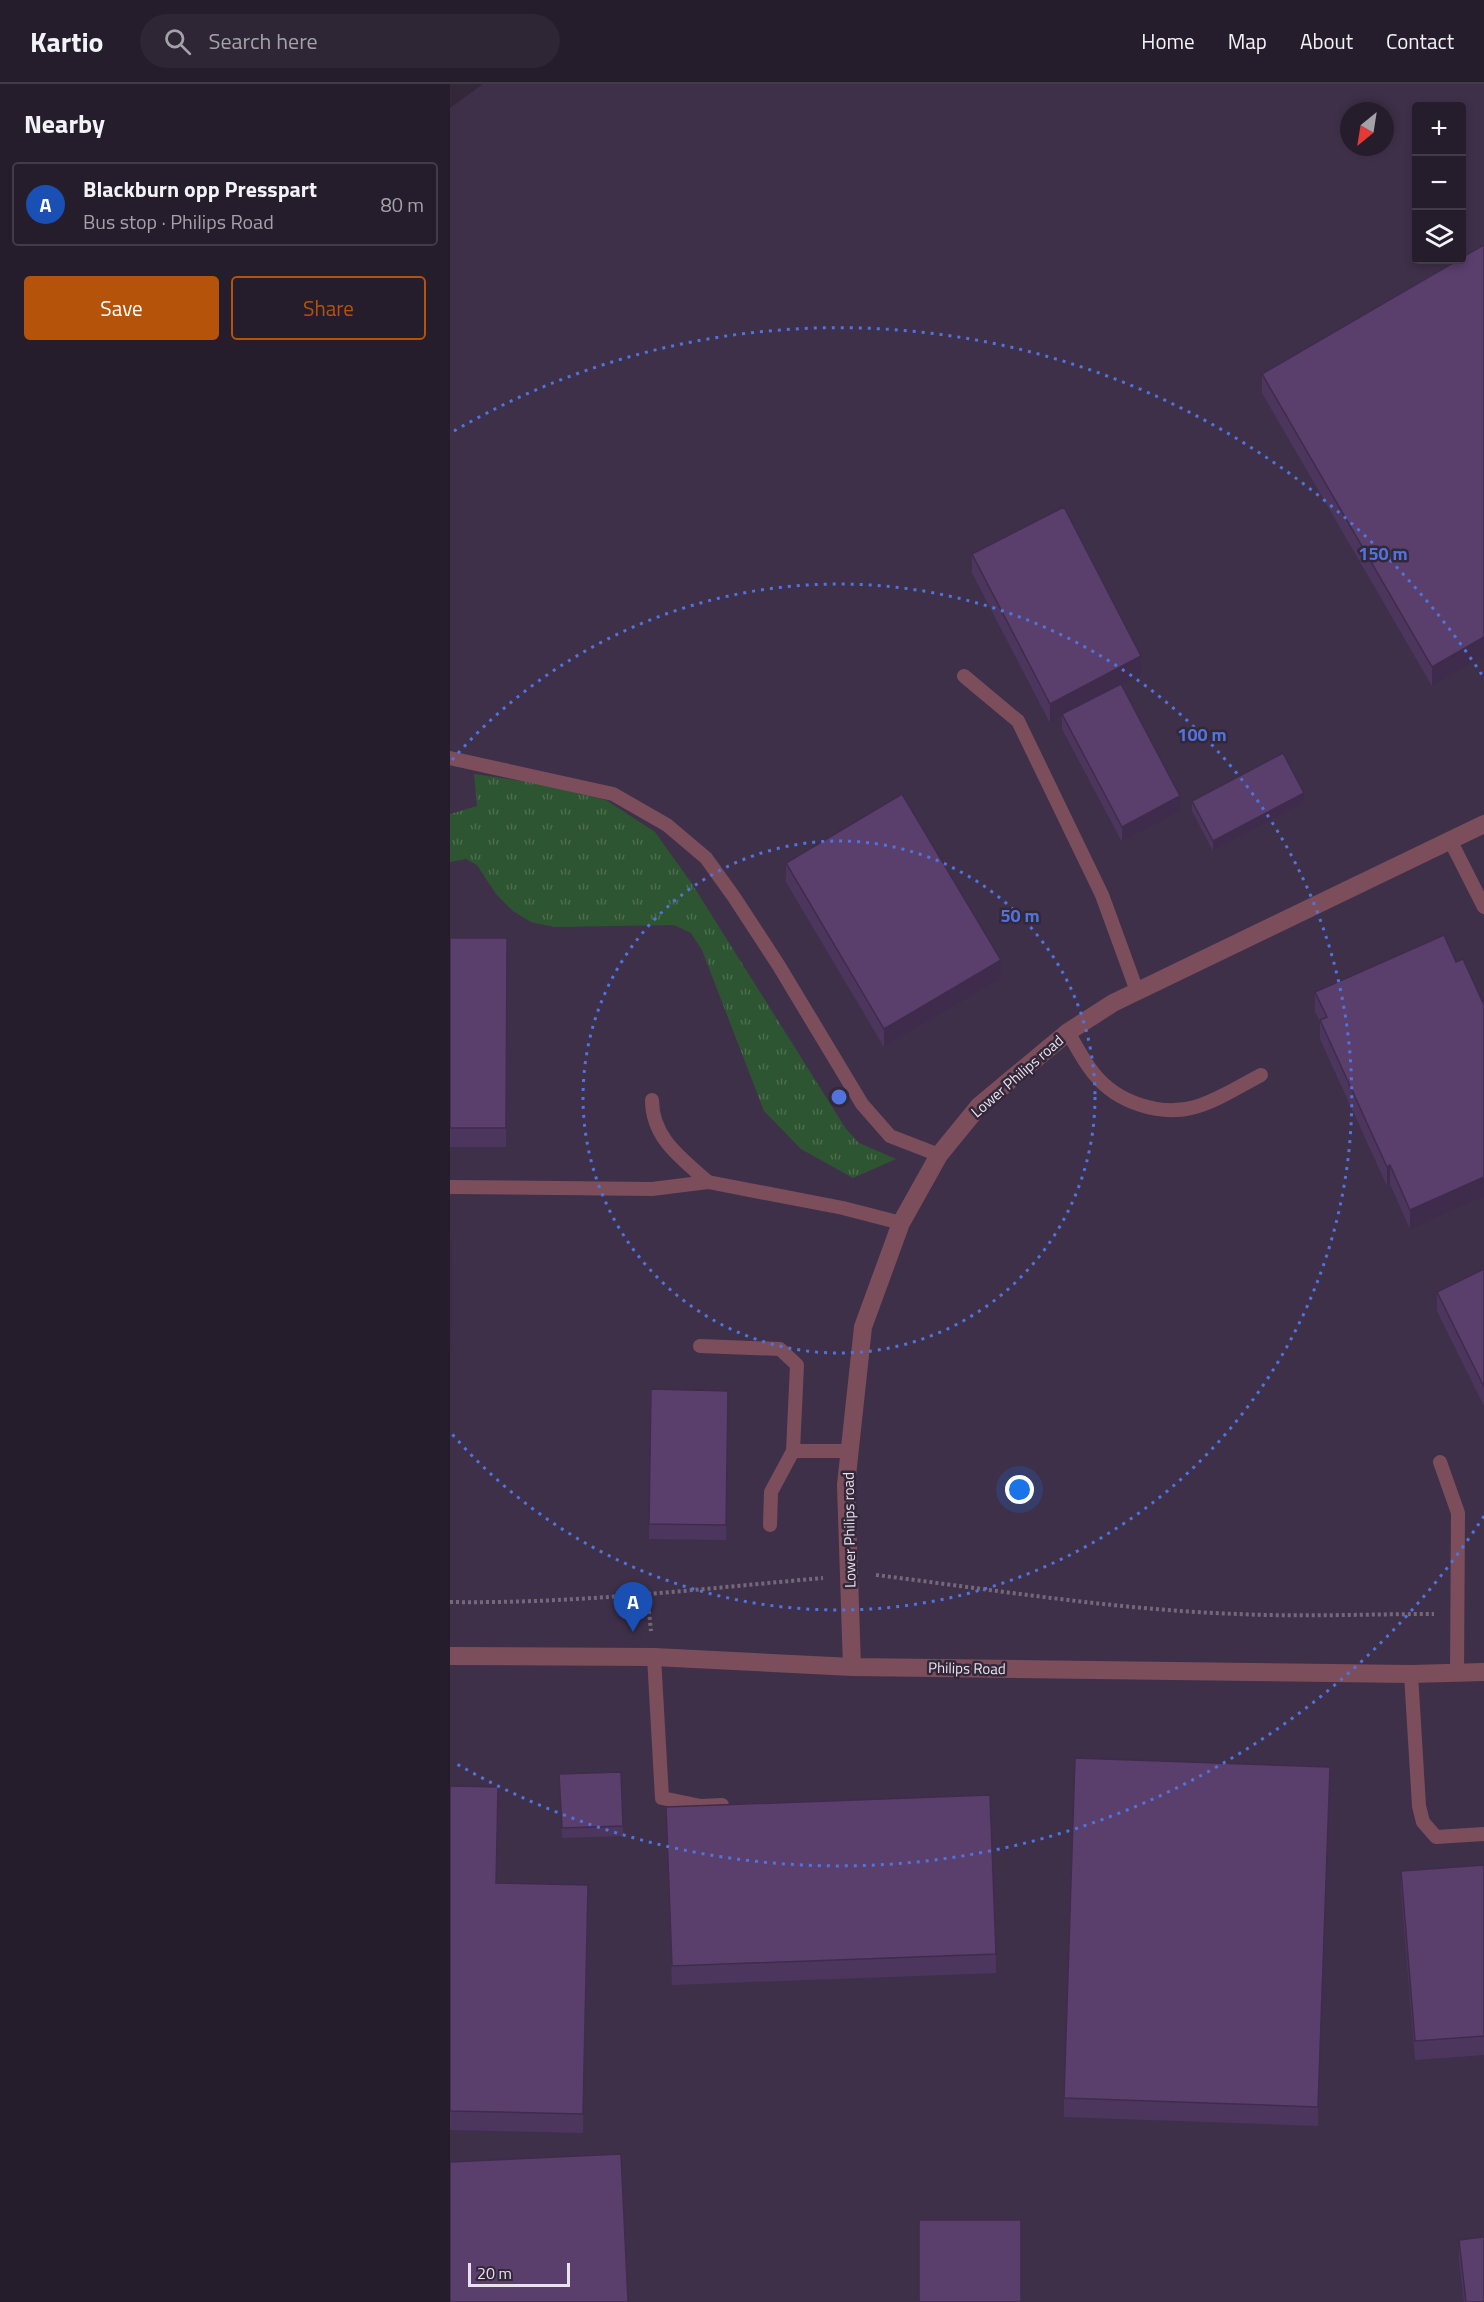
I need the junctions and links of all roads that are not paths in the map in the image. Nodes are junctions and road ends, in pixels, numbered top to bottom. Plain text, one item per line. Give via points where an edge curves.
1 (964, 675) dead end
2 (450, 758) edge
3 (1484, 824) edge
4 (1450, 840) junction
5 (1484, 907) edge
6 (1137, 991) junction
7 (1068, 1032) junction
8 (1261, 1075) dead end
9 (652, 1100) dead end
10 (939, 1155) junction
11 (708, 1182) junction
12 (450, 1187) edge
13 (901, 1223) junction
14 (700, 1346) dead end
15 (793, 1451) junction
16 (850, 1451) junction
17 (1440, 1462) dead end
18 (771, 1526) dead end
19 (450, 1656) edge
20 (654, 1657) junction
21 (852, 1667) junction
22 (1484, 1672) edge
23 (1457, 1673) junction
24 (1411, 1674) junction
25 (736, 1805) edge
26 (1484, 1834) edge

1 - 6 lane via 1018,721 1102,895
2 - 10 lane via 613,794 667,825 706,858 734,897 862,1104 890,1136
3 - 4 street, Lower Philips road
4 - 5 lane
4 - 6 street, Lower Philips road
6 - 7 street, Lower Philips road
7 - 8 lane via 1095,1075 1120,1096 1142,1106 1171,1110 1196,1107
7 - 10 street, Lower Philips road via 978,1106
9 - 11 lane via 652,1114 666,1144
10 - 13 street, Lower Philips road
11 - 12 lane via 652,1189
11 - 13 lane
13 - 16 street, Lower Philips road via 862,1327
14 - 15 lane via 780,1349 797,1365
15 - 16 lane
15 - 18 lane via 771,1492
16 - 21 street, Lower Philips road via 846,1485
17 - 23 lane via 1458,1513
19 - 20 street, Philips Road
20 - 21 street, Philips Road
20 - 25 lane via 662,1798 701,1806
21 - 24 street, Philips Road
22 - 23 street, Philips Road
23 - 24 street, Philips Road
24 - 26 lane via 1423,1822 1436,1837

